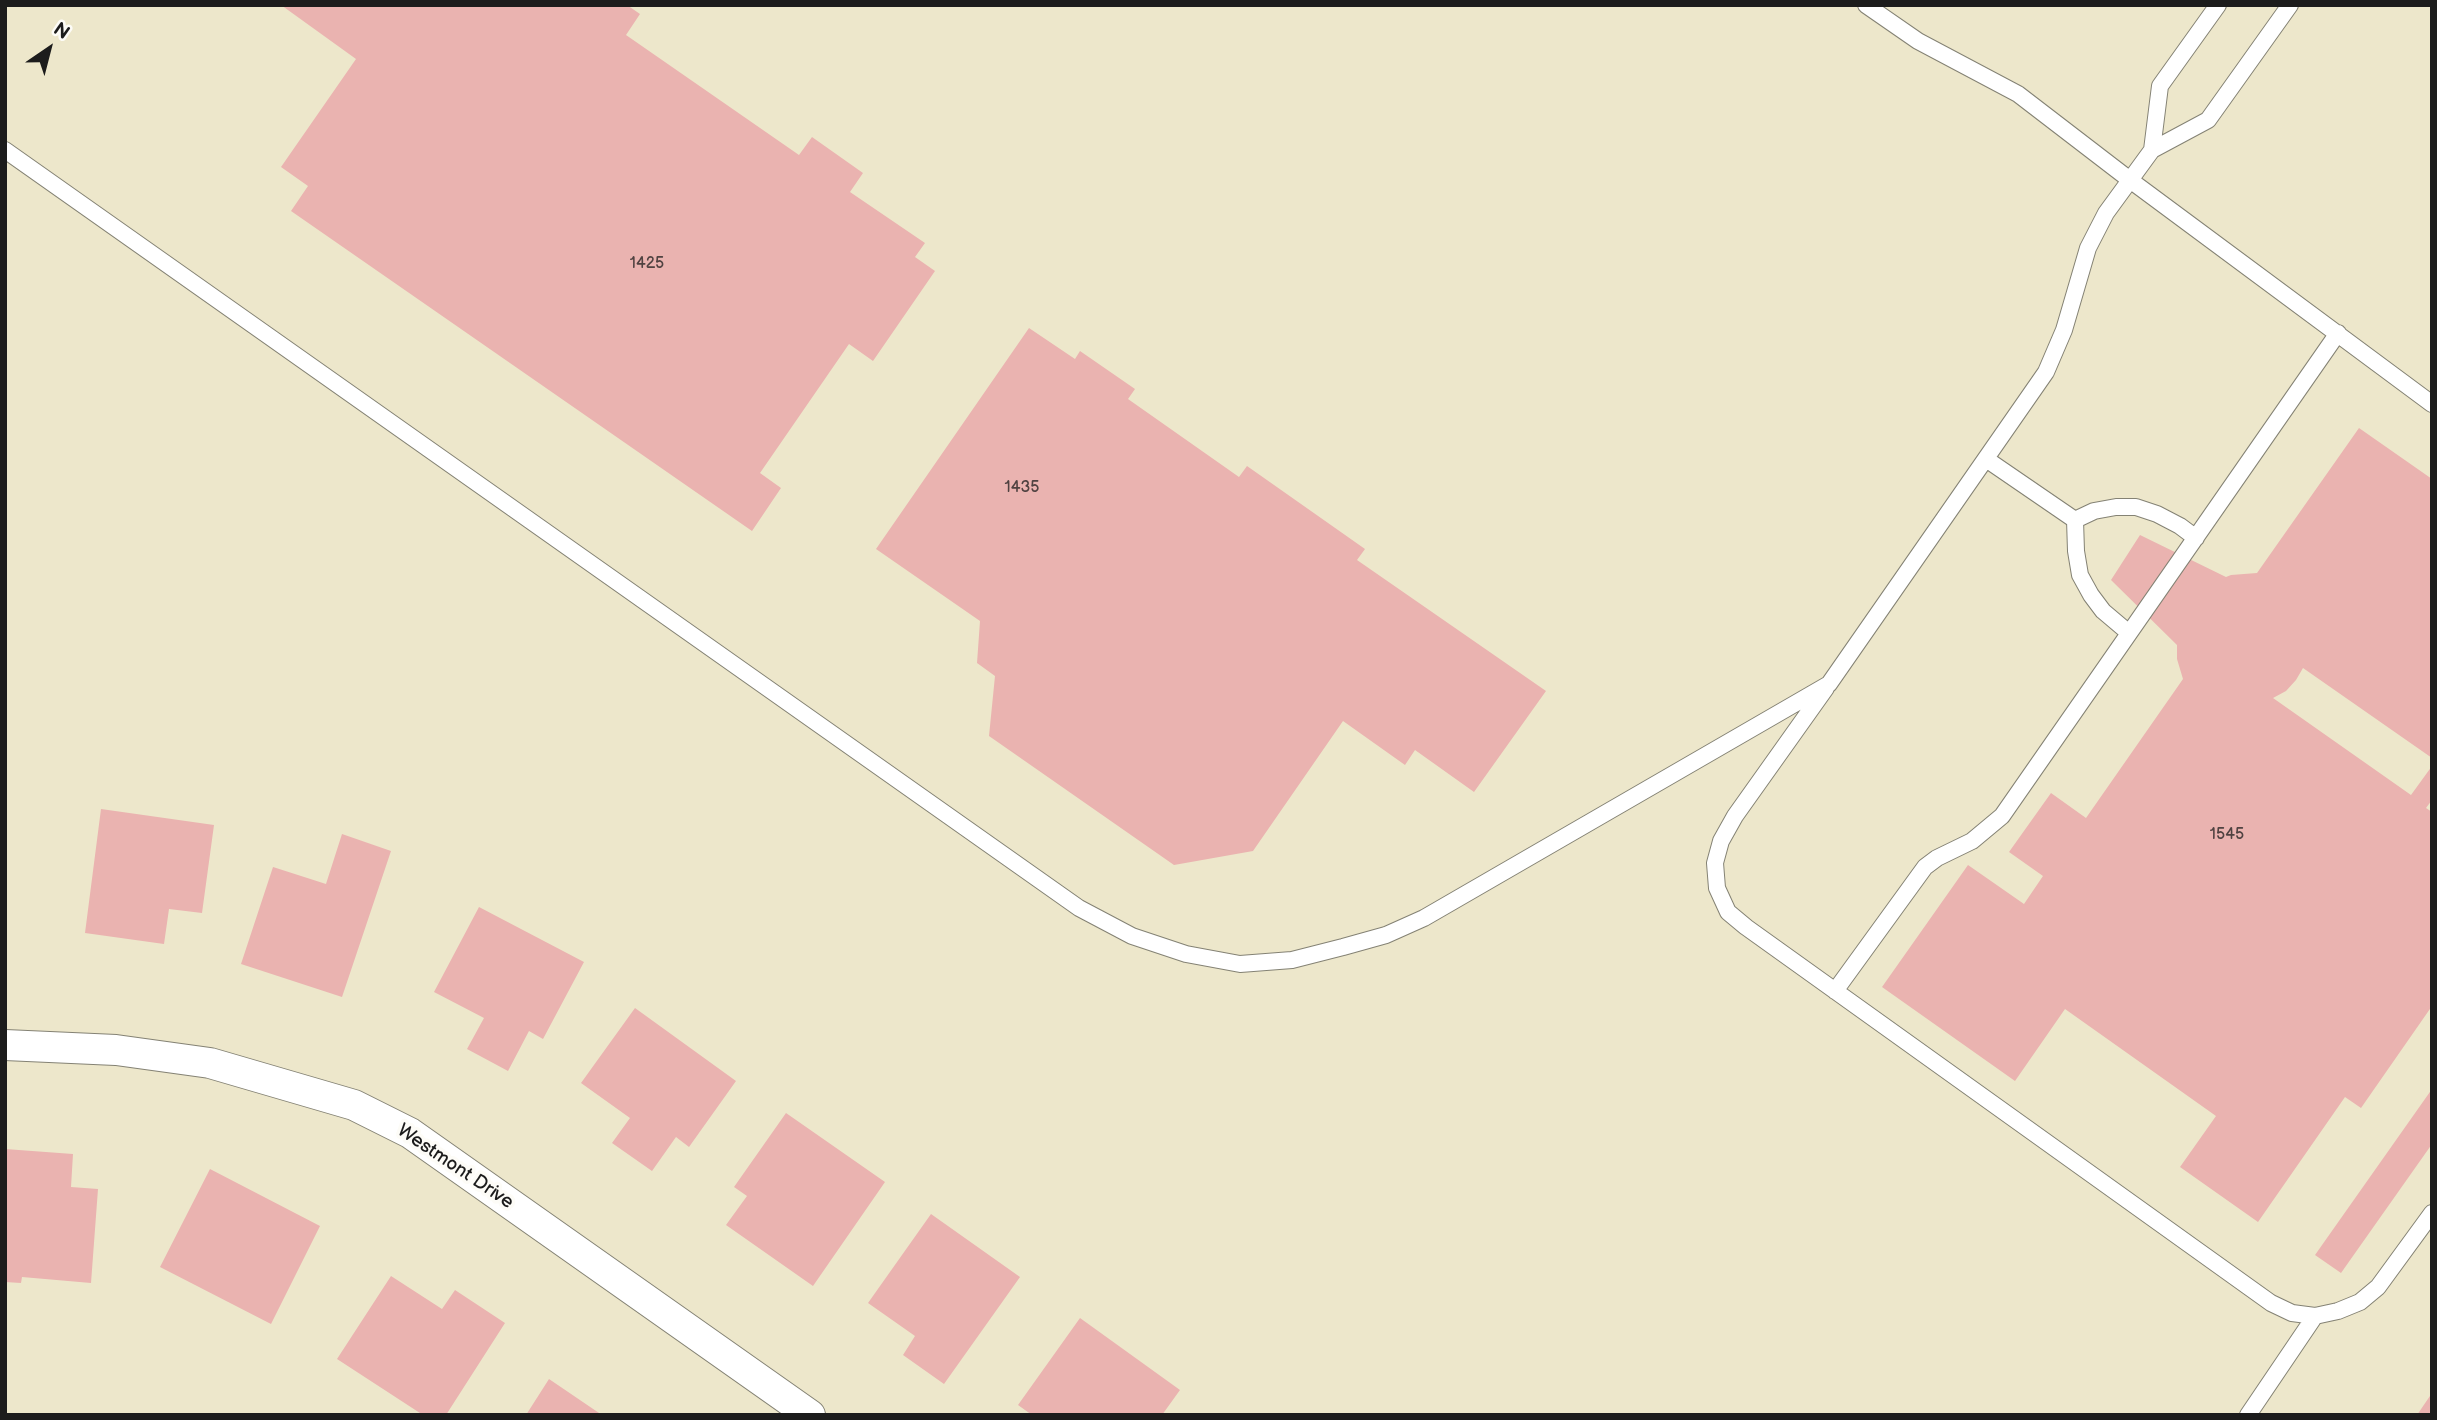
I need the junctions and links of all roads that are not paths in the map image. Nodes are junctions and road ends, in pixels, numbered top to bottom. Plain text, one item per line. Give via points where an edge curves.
1 (1866, 5) edge
2 (2218, 5) edge
3 (2290, 5) edge
4 (5, 150) edge
5 (2152, 150) junction
6 (2130, 180) junction
7 (2338, 333) junction
8 (2432, 404) edge
9 (1986, 459) junction
10 (2075, 520) junction
11 (2196, 538) junction
12 (2129, 633) junction
13 (1829, 684) junction
14 (1836, 991) junction
15 (5, 1045) edge
16 (2432, 1213) edge
17 (2315, 1316) junction
18 (810, 1415) edge
19 (2248, 1415) edge

1 - 6 lane via 1918,41 2018,94
2 - 5 lane via 2160,86
3 - 5 lane via 2208,120
4 - 13 lane via 1079,908 1132,936 1186,954 1240,964 1292,960 1395,931
5 - 6 lane
6 - 7 lane
6 - 9 lane via 2088,248 2064,330 2046,372
7 - 8 lane
7 - 11 lane
9 - 10 lane
9 - 13 lane
10 - 11 lane via 2116,507 2136,507
10 - 12 lane via 2080,575 2103,611
11 - 12 lane
12 - 14 lane via 2002,817 1972,841 1925,867
13 - 14 lane via 1735,816 1714,863 1717,888 1728,912
14 - 17 lane via 2271,1303 2292,1313
15 - 18 street, Westmont Drive via 116,1050 210,1063 354,1105 410,1133
16 - 17 lane via 2378,1287 2360,1302
17 - 19 lane

